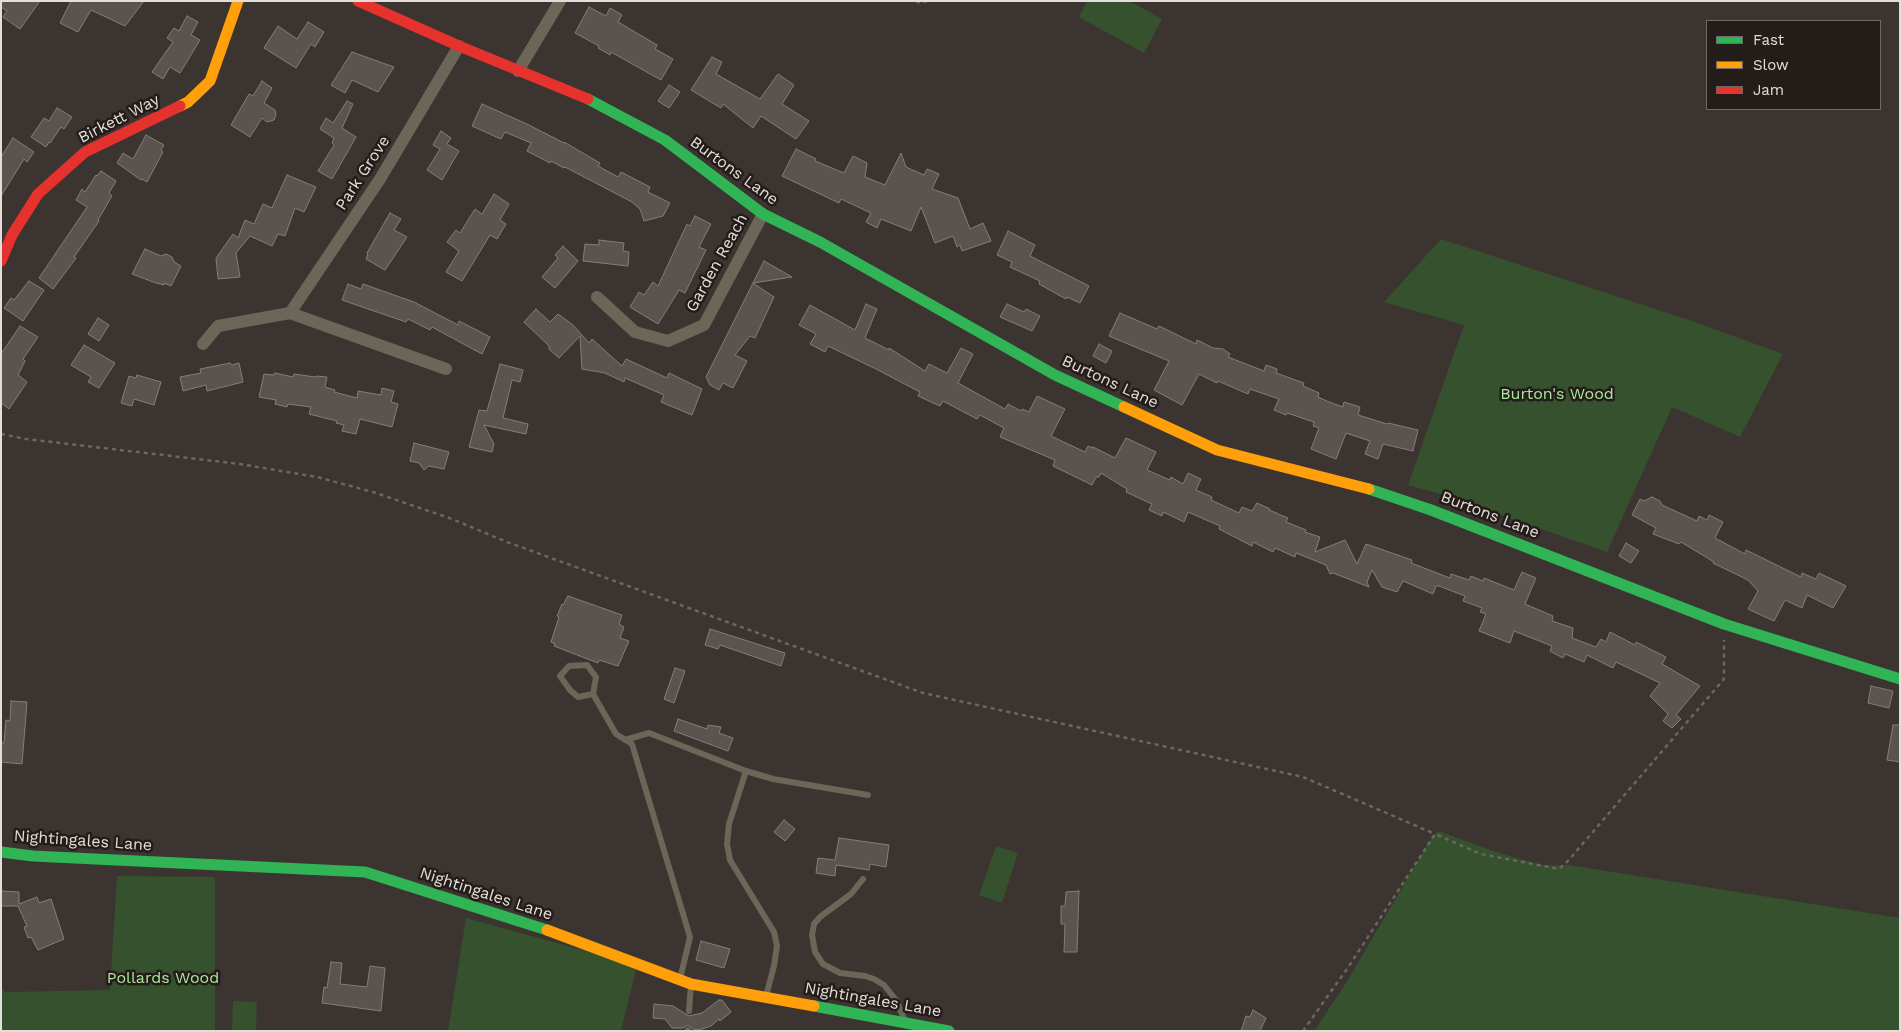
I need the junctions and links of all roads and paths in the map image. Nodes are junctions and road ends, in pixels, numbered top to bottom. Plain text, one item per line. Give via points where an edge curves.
1 (238, 1) edge
2 (358, 1) edge
3 (560, 1) edge
4 (916, 1) edge
5 (927, 1) edge
6 (459, 46) junction
7 (518, 71) junction
8 (763, 214) junction
9 (1, 260) edge
10 (597, 297) dead end
11 (290, 313) junction
12 (203, 344) dead end
13 (446, 369) dead end
14 (1, 434) edge
15 (1724, 624) junction
16 (1900, 679) edge
17 (593, 694) junction
18 (625, 740) junction
19 (746, 770) junction
20 (868, 795) dead end
21 (1435, 834) junction
22 (1, 852) edge
23 (863, 879) dead end
24 (685, 982) junction
25 (766, 998) junction
26 (689, 1012) dead end
27 (906, 1022) junction
28 (950, 1031) edge
29 (1303, 1031) edge

1 - 9 street, Birkett Way via 210,81 188,102 85,152 38,194 12,235
2 - 6 street, Burtons Lane
3 - 7 street
4 - 5 path
6 - 7 street, Burtons Lane
6 - 11 street, Park Grove via 380,179
7 - 8 street, Burtons Lane via 586,98 664,140
8 - 10 street, Garden Reach via 704,324 668,341 636,332
8 - 15 street, Burtons Lane via 820,242 1055,375 1217,450 1360,486 1431,510
11 - 12 street via 218,326
11 - 13 street
14 - 21 path via 240,464 317,477 373,492 923,693 1303,777
15 - 16 street, Burtons Lane
15 - 21 path via 1724,680 1559,869 1481,854
17 - 17 lane via 578,697 560,676 569,666 587,665 596,677
17 - 18 lane via 616,734
18 - 19 lane via 649,733
18 - 24 lane via 632,744 690,937
19 - 20 lane via 773,779
19 - 25 lane via 726,844 730,860 774,932 776,953
21 - 29 path
22 - 24 street, Nightingales Lane via 365,872 565,936
23 - 27 lane via 851,894 814,924 814,952 823,964 840,973 865,976 884,985 896,1000
24 - 25 street, Nightingales Lane
24 - 26 lane
25 - 27 street, Nightingales Lane
27 - 28 street, Nightingales Lane

